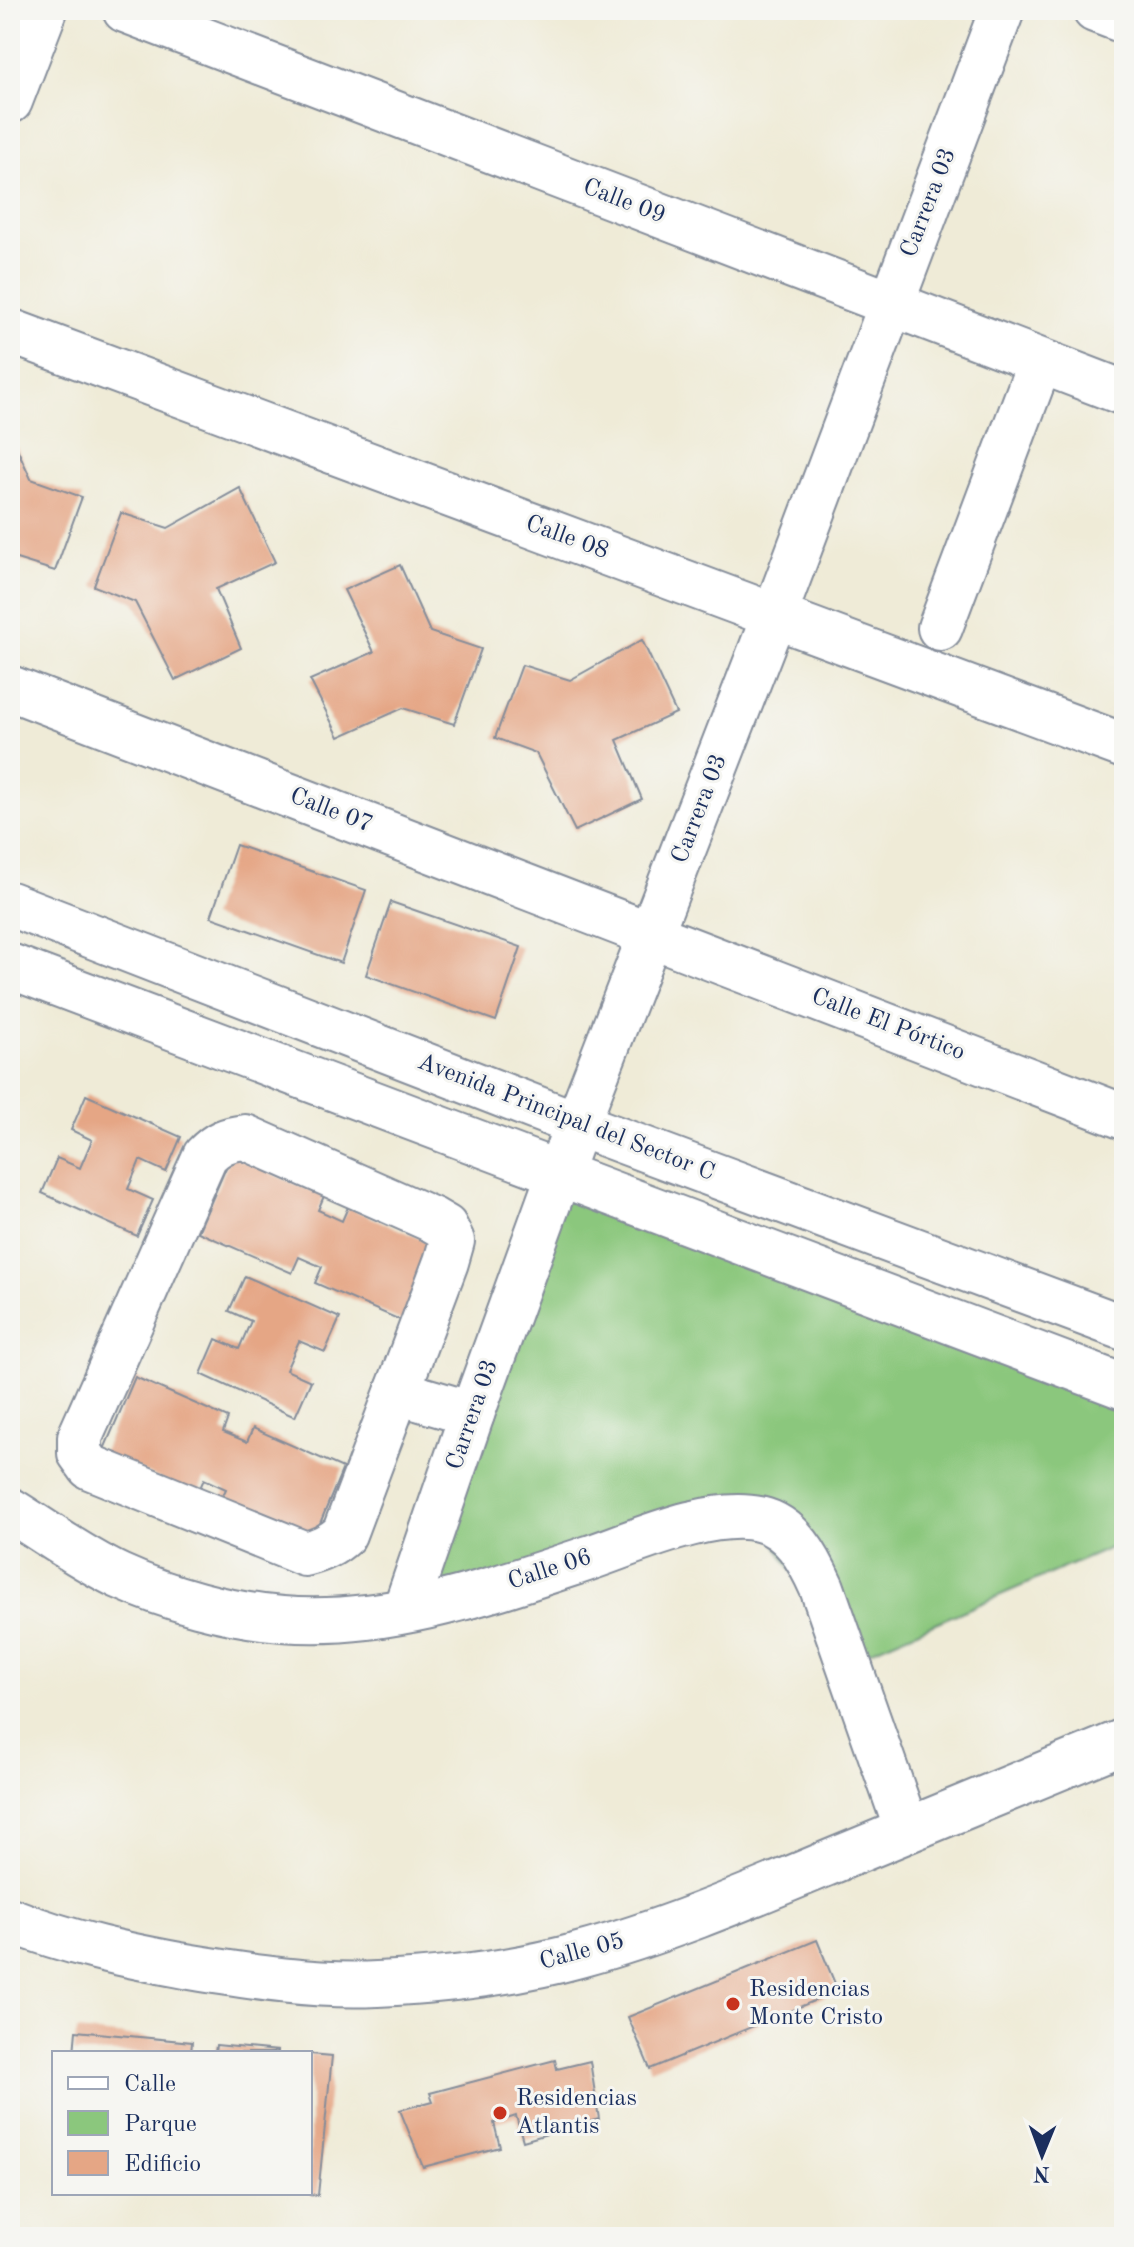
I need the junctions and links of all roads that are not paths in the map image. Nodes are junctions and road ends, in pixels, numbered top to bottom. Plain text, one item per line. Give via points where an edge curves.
1 (45, 10) edge
2 (125, 10) edge
3 (1002, 10) edge
4 (1095, 10) edge
5 (1124, 21) edge
6 (10, 101) edge
7 (891, 305) junction
8 (10, 331) edge
9 (1040, 362) junction
10 (1124, 393) edge
11 (774, 616) junction
12 (940, 628) dead end
13 (10, 688) edge
14 (1124, 746) edge
15 (10, 904) edge
16 (651, 933) junction
17 (10, 966) edge
18 (1124, 1117) edge
19 (577, 1124) junction
20 (560, 1173) junction
21 (1124, 1328) edge
22 (1124, 1387) edge
23 (398, 1390) junction
24 (472, 1414) junction
25 (10, 1510) edge
26 (405, 1610) junction
27 (1124, 1741) edge
28 (907, 1830) junction
29 (10, 1920) edge

1 - 6 street
2 - 7 street, Calle 09
3 - 7 street, Carrera 03
4 - 5 street
7 - 9 street, Calle 09
7 - 11 street, Carrera 03
8 - 11 street, Calle 08
9 - 10 street, Calle 09
9 - 12 street
11 - 14 street, Calle 08
11 - 16 street, Carrera 03
13 - 16 street, Calle 07
15 - 19 street, Avenida Principal del Sector C
16 - 18 street, Calle El Pórtico
16 - 19 street, Carrera 03
17 - 20 street
19 - 20 street, Carrera 03
19 - 21 street, Avenida Principal del Sector C
20 - 22 street
20 - 24 street, Carrera 03
23 - 23 street via 446,1262 452,1241 445,1227 245,1137 227,1139 205,1156 80,1437 80,1453 90,1467 305,1554 344,1534
23 - 24 street
24 - 26 street, Carrera 03
25 - 26 street, Calle 06 via 118,1575 170,1596 282,1619 324,1620
26 - 28 street, Calle 06 via 541,1574 695,1522 760,1519 787,1533 808,1557
27 - 28 street, Calle 05
28 - 29 street, Calle 05 via 645,1936 549,1962 445,1979 375,1984 248,1976 111,1951

